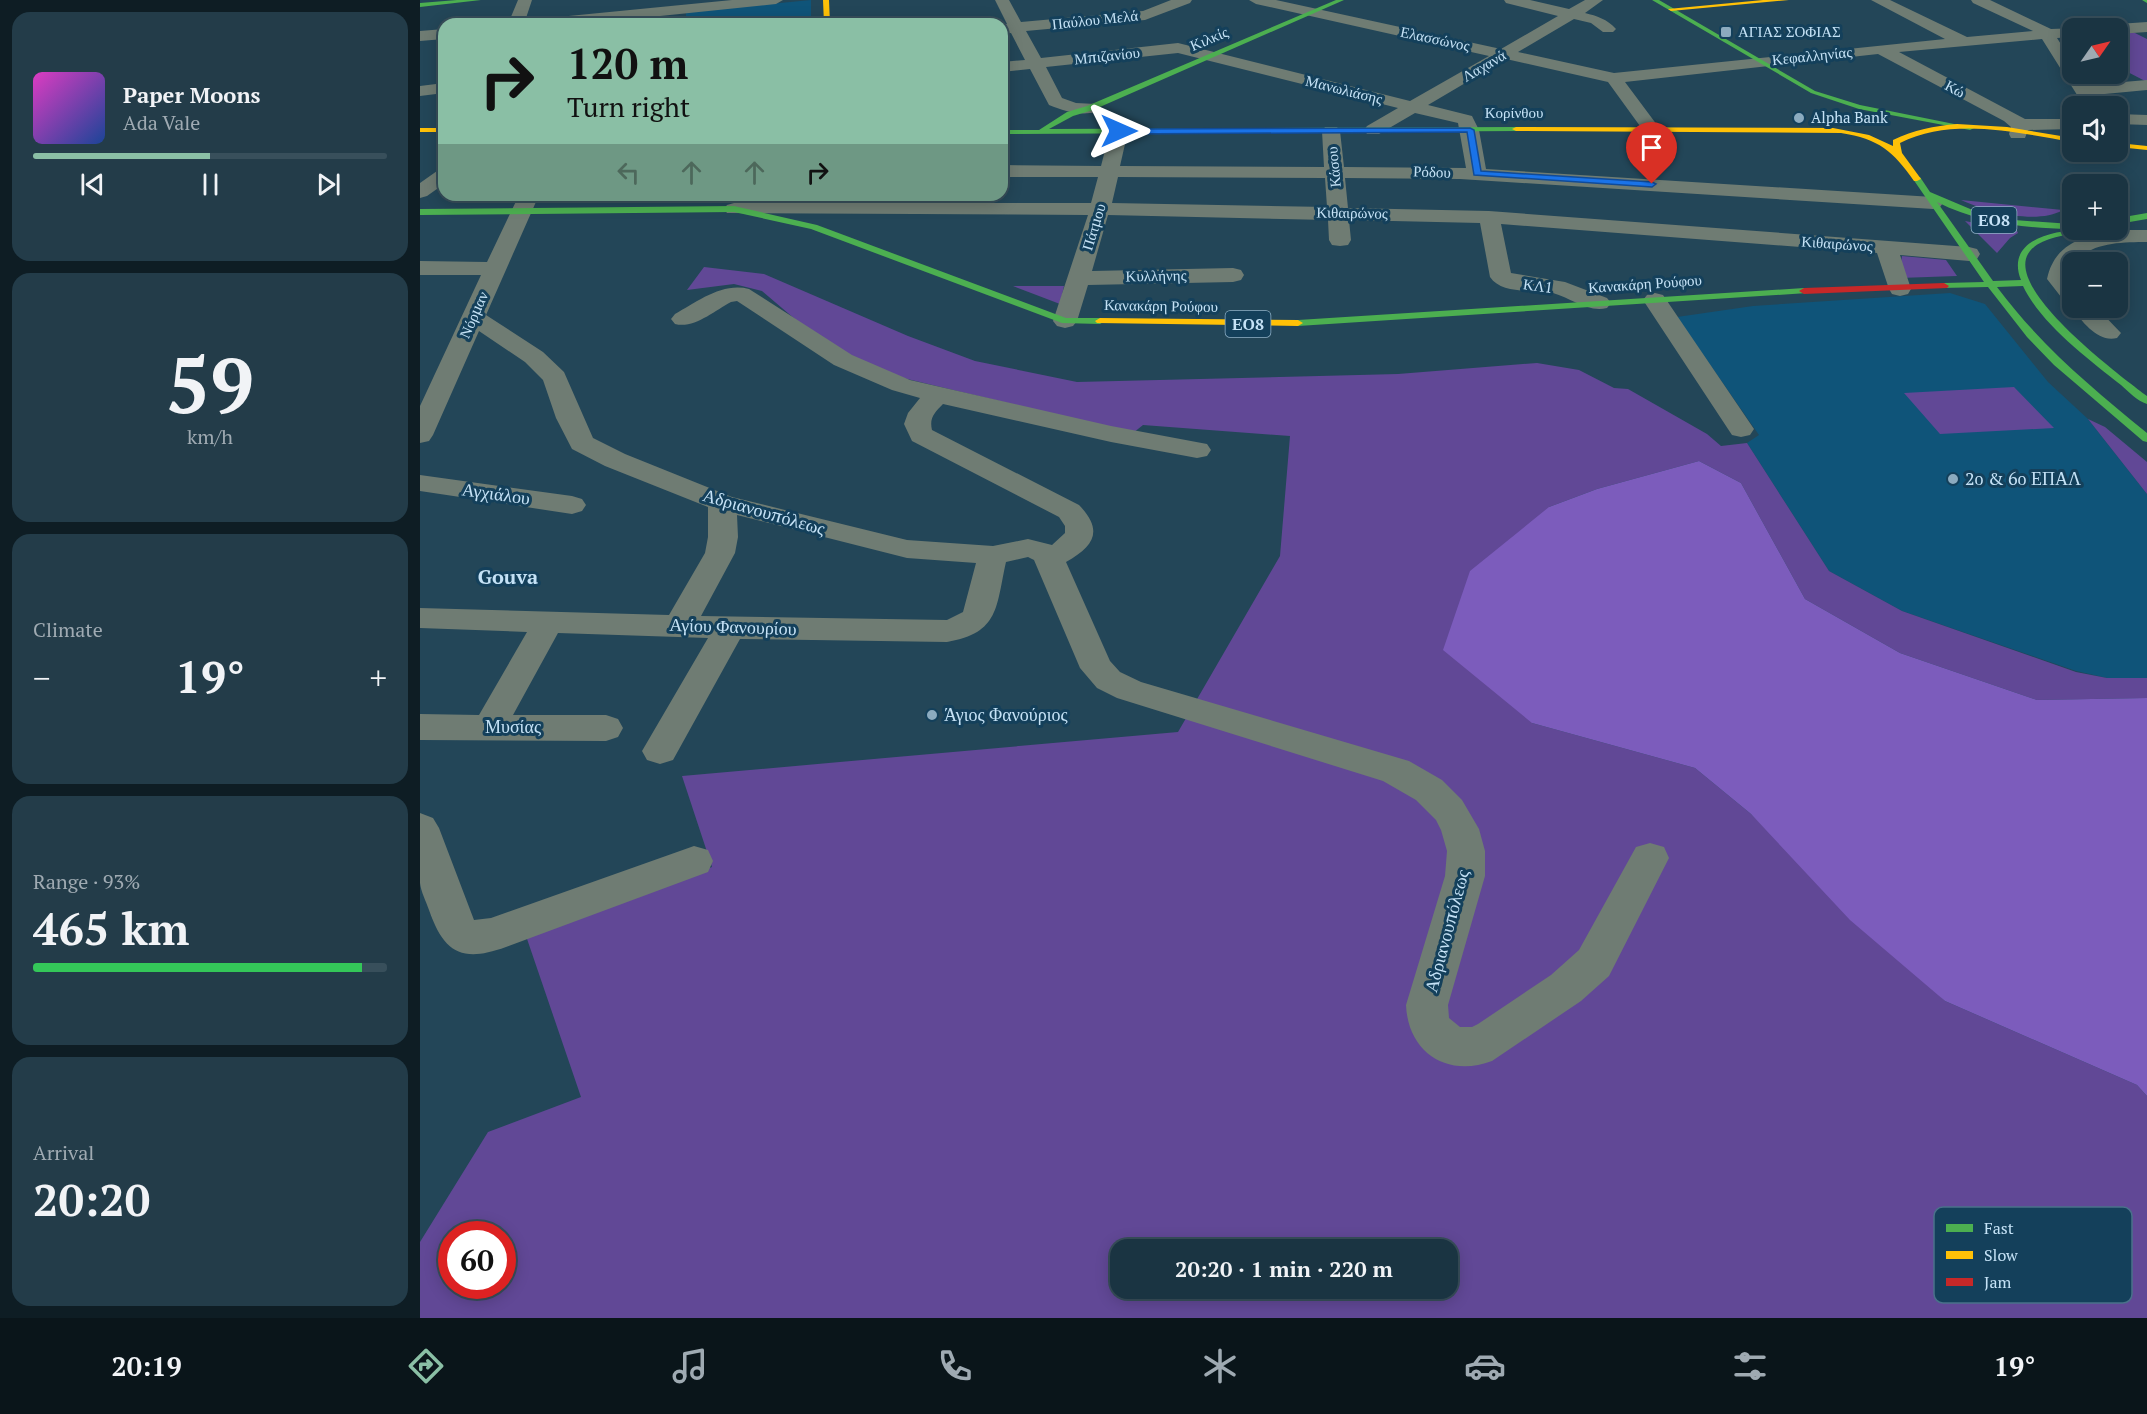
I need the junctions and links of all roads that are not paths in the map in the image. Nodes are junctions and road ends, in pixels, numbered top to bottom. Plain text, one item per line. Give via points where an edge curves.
1 (478, 0) edge
2 (525, 0) edge
3 (602, 0) edge
4 (776, 0) edge
5 (826, 0) edge
6 (1002, 0) edge
7 (1256, 0) edge
8 (1341, 0) edge
9 (1511, 0) edge
10 (1596, 0) edge
11 (1654, 0) edge
12 (1786, 0) edge
13 (1878, 0) edge
14 (1978, 0) edge
15 (1175, 2) edge
16 (420, 5) edge
17 (1671, 9) junction
18 (1312, 12) junction
19 (1573, 14) junction
20 (518, 18) edge
21 (595, 18) edge
22 (620, 18) edge
23 (827, 18) edge
24 (1007, 18) edge
25 (2147, 27) edge
26 (2128, 28) edge
27 (1010, 29) edge
28 (1608, 29) dead end
29 (2062, 33) edge
30 (438, 34) edge
31 (2048, 35) junction
32 (420, 36) edge
33 (1965, 42) junction
34 (1881, 49) junction
35 (1504, 54) junction
36 (1211, 56) junction
37 (1759, 62) junction
38 (1035, 64) junction
39 (1008, 66) edge
40 (1614, 78) junction
41 (1796, 83) junction
42 (2147, 85) edge
43 (438, 89) edge
44 (420, 91) edge
45 (2082, 91) junction
46 (2085, 96) edge
47 (1414, 107) junction
48 (1090, 108) junction
49 (2128, 119) edge
50 (2147, 120) edge
51 (2062, 125) edge
52 (1809, 128) junction
53 (1970, 128) junction
54 (1651, 129) junction
55 (2020, 129) junction
56 (420, 130) edge
57 (438, 130) edge
58 (1331, 130) junction
59 (1372, 130) junction
60 (1470, 130) junction
61 (1119, 131) junction
62 (1008, 132) edge
63 (1040, 132) junction
64 (1072, 132) junction
65 (2062, 138) edge
66 (2128, 146) edge
67 (2147, 148) edge
68 (1898, 153) junction
69 (1008, 171) edge
70 (1109, 171) junction
71 (1335, 171) junction
72 (1477, 173) junction
73 (438, 179) edge
74 (420, 192) edge
75 (1928, 196) junction
76 (940, 202) edge
77 (526, 203) edge
78 (734, 209) junction
79 (1100, 209) junction
80 (420, 212) edge
81 (1338, 213) junction
82 (2147, 216) edge
83 (1489, 218) junction
84 (2128, 219) edge
85 (2062, 226) edge
86 (2062, 235) edge
87 (2147, 236) edge
88 (1340, 240) dead end
89 (1886, 247) junction
90 (2074, 252) edge
91 (1969, 254) junction
92 (2062, 263) edge
93 (420, 268) edge
94 (495, 269) junction
95 (1233, 275) dead end
96 (1078, 278) junction
97 (2062, 282) edge
98 (2025, 284) junction
99 (1991, 285) junction
100 (1900, 289) junction
101 (2062, 289) edge
102 (1656, 300) junction
103 (1599, 303) junction
104 (474, 317) junction
105 (2094, 318) edge
106 (683, 319) dead end
107 (1065, 321) junction
108 (2109, 333) dead end
109 (937, 394) junction
110 (2147, 401) edge
111 (1741, 429) dead end
112 (420, 435) edge
113 (2147, 439) edge
114 (1197, 450) dead end
115 (420, 483) edge
116 (722, 503) junction
117 (572, 505) dead end
118 (993, 555) junction
119 (1049, 559) junction
120 (420, 618) edge
121 (549, 621) junction
122 (680, 625) junction
123 (730, 628) junction
124 (489, 727) junction
125 (420, 728) edge
126 (606, 728) dead end
127 (660, 751) dead end
128 (420, 828) edge
129 (1650, 858) dead end
130 (694, 861) dead end

1 - 16 main road
2 - 20 street
3 - 21 street
4 - 22 street
5 - 23 main road
6 - 24 street
7 - 18 street, Ελασσώνος
8 - 18 main road, Κιλκίς
9 - 19 street
10 - 19 street, Λαχανά
11 - 17 main road
12 - 17 main road
13 - 33 street
14 - 31 street via 2041,28
15 - 27 street, Παύλου Μελά via 1145,15
17 - 37 main road
18 - 35 street, Ελασσώνος
18 - 36 main road, Κιλκίς
19 - 28 street
19 - 35 street, Λαχανά
25 - 26 street
27 - 38 street
29 - 31 street, Κεφαλληνίας
30 - 32 street
31 - 33 street, Κεφαλληνίας
31 - 45 street
33 - 34 street, Κεφαλληνίας
34 - 37 street, Κεφαλληνίας
34 - 55 street, Κώ
35 - 40 street, Ελασσώνος
35 - 47 street, Λαχανά
36 - 38 street, Μπιζανίου via 1174,48
36 - 47 street, Μανωλιάσης
36 - 48 main road, Κιλκίς
37 - 40 street, Κεφαλληνίας
37 - 41 main road
38 - 39 street, Μπιζανίου
38 - 48 street via 1055,101 1074,108
40 - 54 street
41 - 52 main road via 1836,111 1834,121
41 - 53 main road via 1850,105
42 - 45 street
43 - 44 street
45 - 46 street
47 - 59 street, Λαχανά
47 - 60 street, Μανωλιάσης via 1466,120
48 - 63 main road, Κιλκίς via 1070,114
48 - 64 main road via 1086,119
49 - 50 street
51 - 55 street
52 - 54 main road, Κορίνθου / ΕΟ8
52 - 68 main road, ΕΟ8 via 1861,134
53 - 55 main road
53 - 68 main road via 1915,130 1897,140
54 - 60 main road, Κορίνθου / ΕΟ8
55 - 65 main road
56 - 57 main road
58 - 59 main road, Κορίνθου / ΕΟ8
58 - 61 main road, Κορίνθου / ΕΟ8
58 - 71 street, Κάσου
59 - 60 main road, Κορίνθου / ΕΟ8
60 - 72 street
61 - 64 main road, Κορίνθου / ΕΟ8
61 - 70 street, Πάτμου
62 - 63 main road, Κορίνθου / ΕΟ8
63 - 64 main road, Κορίνθου / ΕΟ8
66 - 67 main road
68 - 75 main road, ΕΟ8
69 - 70 street, Ρόδου
70 - 71 street, Ρόδου
70 - 79 street, Πάτμου
71 - 72 street, Ρόδου
71 - 81 street, Κάσου
72 - 75 street, Ρόδου
73 - 74 street
75 - 85 main road, Ρόδου / ΕΟ8 via 1991,219
75 - 91 main road, ΕΟ8
76 - 78 street, Κιθαιρώνος
76 - 79 street, Κιθαιρώνος
77 - 78 main road, Κανακάρη Ρούφου / ΕΟ8
77 - 80 main road, Κανακάρη Ρούφου / ΕΟ8
77 - 94 street, Νόρμαν
78 - 107 main road, Κανακάρη Ρούφου / ΕΟ8 via 814,227
79 - 81 street, Κιθαιρώνος
79 - 96 street, Πάτμου
81 - 83 street, Κιθαιρώνος
81 - 88 street, Κάσου
82 - 84 main road
83 - 89 street, Κιθαιρώνος
83 - 103 street, ΚΛ1 via 1501,278 1557,287
86 - 98 main road via 2024,253 2020,264
87 - 90 street via 2111,238
89 - 91 street, Κιθαιρώνος
89 - 100 street
91 - 99 main road, ΕΟ8
92 - 97 street via 2058,275
93 - 94 street
94 - 104 street, Νόρμαν
95 - 96 street, Κυλλήνης
96 - 107 street, Πάτμου
98 - 99 main road, Κανακάρη Ρούφου
98 - 101 street
98 - 110 main road via 2057,321
99 - 100 main road, Κανακάρη Ρούφου / ΕΟ8
99 - 113 main road via 2046,351
100 - 102 main road, Κανακάρη Ρούφου / ΕΟ8
102 - 103 main road, Κανακάρη Ρούφου / ΕΟ8
102 - 111 street
103 - 107 main road, Κανακάρη Ρούφου / ΕΟ8 via 1287,324
104 - 112 street, Νόρμαν
104 - 116 street, Αδριανουπόλεως via 534,357 555,377 582,443
105 - 108 street
106 - 109 street via 725,296 741,294 843,360
109 - 114 street
109 - 119 street via 916,425 921,435 1077,518 1077,540
115 - 117 street, Αγχιάλου
116 - 118 street, Αδριανουπόλεως via 907,549
116 - 122 street via 720,554
118 - 119 street, Αδριανουπόλεως via 1028,548 1044,552
118 - 123 street, Αγίου Φανουρίου via 978,614 958,630
119 - 129 street, Αδριανουπόλεως via 1097,670 1111,682 1396,771 1429,790 1449,810 1466,851 1465,876 1427,1005 1428,1022 1435,1034 1457,1047 1477,1047 1566,987 1594,963
120 - 121 street, Αγίου Φανουρίου
121 - 122 street, Αγίου Φανουρίου
121 - 124 street
122 - 123 street, Αγίου Φανουρίου
123 - 127 street
124 - 125 street, Μυσίας
124 - 126 street, Μυσίας
128 - 130 street via 455,927 468,937 492,934

